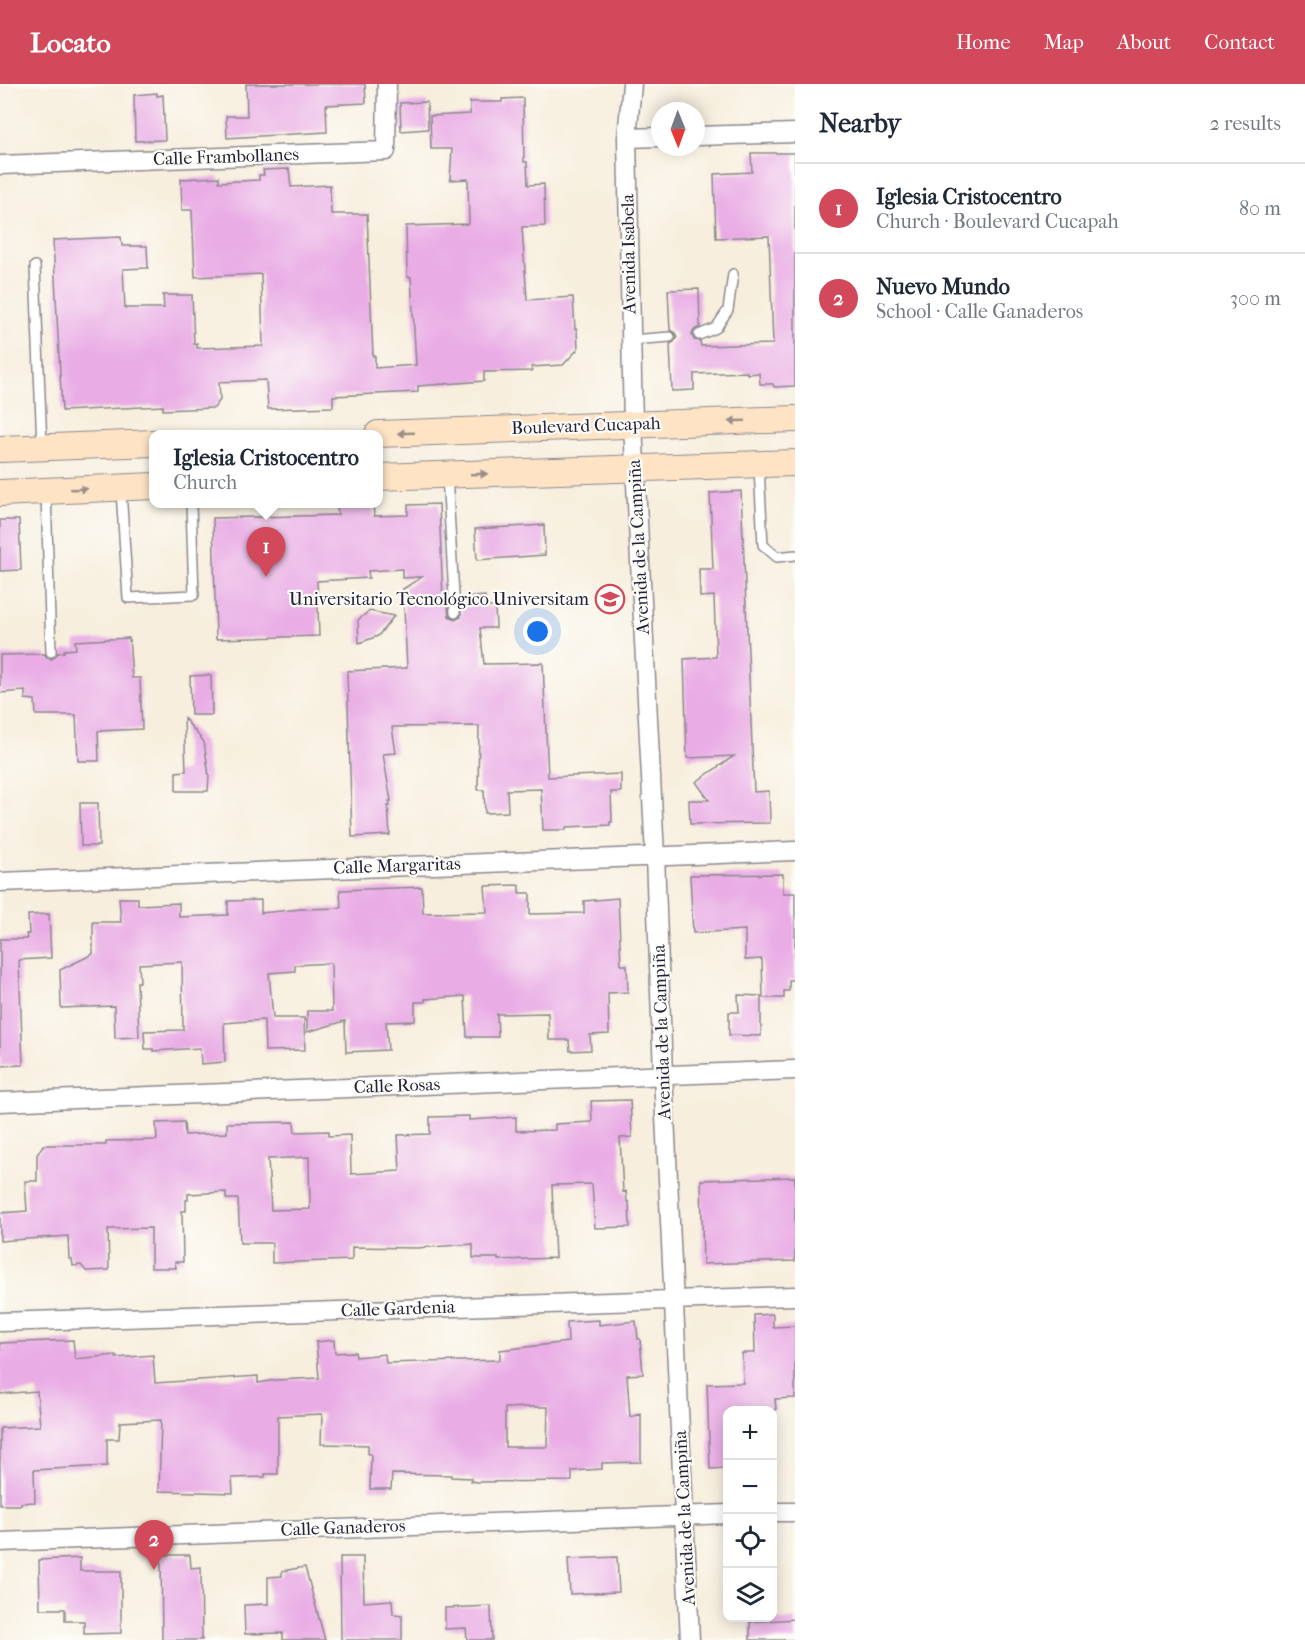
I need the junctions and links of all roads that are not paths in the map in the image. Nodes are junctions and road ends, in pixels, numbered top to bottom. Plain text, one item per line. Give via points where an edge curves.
1 (387, 84) edge
2 (632, 84) edge
3 (795, 133) edge
4 (705, 136) edge
5 (651, 137) edge
6 (627, 138) junction
7 (0, 165) edge
8 (35, 266) dead end
9 (733, 274) dead end
10 (699, 335) dead end
11 (670, 337) dead end
12 (631, 340) junction
13 (795, 418) edge
14 (633, 425) junction
15 (383, 435) edge
16 (149, 443) edge
17 (42, 447) junction
18 (0, 449) edge
19 (795, 463) edge
20 (759, 464) junction
21 (634, 469) junction
22 (447, 475) junction
23 (383, 477) edge
24 (149, 486) edge
25 (121, 488) junction
26 (46, 491) junction
27 (0, 493) edge
28 (190, 508) edge
29 (795, 555) edge
30 (455, 613) dead end
31 (51, 652) dead end
32 (795, 851) edge
33 (656, 856) junction
34 (0, 882) edge
35 (795, 1070) edge
36 (663, 1074) junction
37 (0, 1102) edge
38 (795, 1296) edge
39 (674, 1300) junction
40 (0, 1322) edge
41 (777, 1512) edge
42 (795, 1512) edge
43 (723, 1514) edge
44 (686, 1516) junction
45 (0, 1542) edge
46 (690, 1640) edge

1 - 7 street, Calle Frambollanes via 386,151
2 - 6 street, Avenida Isabela
3 - 4 street
5 - 6 street
6 - 12 street, Avenida Isabela
8 - 17 lane
9 - 10 lane via 728,310 716,328
11 - 12 lane
12 - 14 street, Avenida Isabela
13 -> 14 main road, Boulevard Cucapah
14 -> 15 main road, Boulevard Cucapah
14 - 21 street, Avenida de la Campiña
16 - 17 main road
17 - 18 main road
19 - 20 main road
20 - 21 main road
20 - 29 lane via 763,545 777,557
22 -> 21 main road
21 - 33 street, Avenida de la Campiña
22 - 23 main road
22 - 30 lane
24 - 25 main road
26 -> 25 main road
25 - 28 lane via 128,598 194,594
26 - 27 main road
26 - 31 lane
32 - 33 street, Calle Margaritas
33 - 34 street, Calle Margaritas
33 - 36 street, Avenida de la Campiña
35 - 36 street, Calle Rosas
36 - 37 street, Calle Rosas
36 - 39 street, Avenida de la Campiña
38 - 39 street, Calle Gardenia
39 - 40 street, Calle Gardenia
39 - 44 street, Avenida de la Campiña
41 - 42 street
43 - 44 street, Calle Ganaderos
44 - 45 street, Calle Ganaderos
44 - 46 street, Avenida de la Campiña

